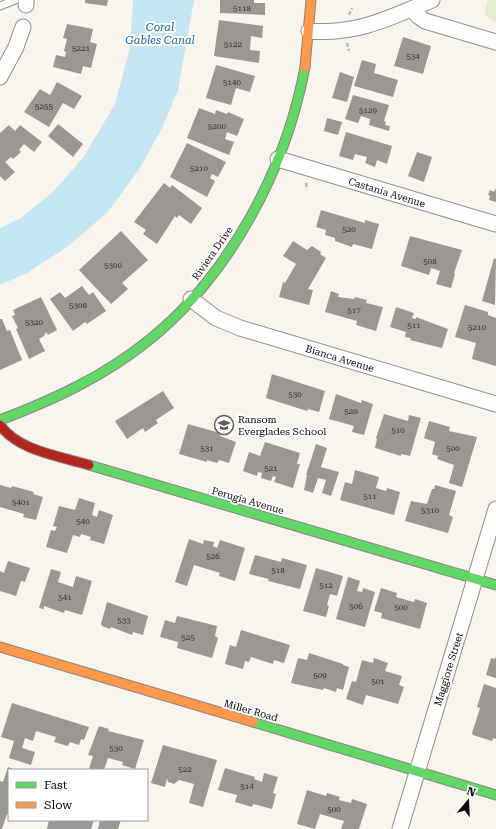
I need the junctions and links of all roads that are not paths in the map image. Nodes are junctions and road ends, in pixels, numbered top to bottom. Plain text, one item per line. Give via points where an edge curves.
1 (311, 0) edge
2 (432, 0) edge
3 (22, 2) edge
4 (0, 6) edge
5 (412, 9) junction
6 (23, 27) dead end
7 (309, 31) junction
8 (496, 42) edge
9 (0, 77) edge
10 (278, 159) junction
11 (496, 224) edge
12 (191, 299) junction
13 (496, 404) edge
14 (0, 420) edge
15 (0, 425) edge
16 (496, 509) edge
17 (475, 579) junction
18 (496, 585) edge
19 (0, 647) edge
20 (417, 771) junction
21 (496, 795) edge
22 (400, 829) edge

1 - 7 street, Riviera Drive
2 - 5 street
3 - 4 lane
5 - 7 street via 340,32
5 - 8 street via 429,22
6 - 9 street
7 - 10 street, Riviera Drive via 302,81
10 - 11 street, Castania Avenue
10 - 12 street, Riviera Drive via 236,239
12 - 13 street, Bianca Avenue via 212,316 230,324
12 - 14 street, Riviera Drive via 154,335 105,370 60,395
15 - 17 street, Perugia Avenue via 9,437 25,446
16 - 17 street, Maggiore Street
17 - 18 street, Perugia Avenue
17 - 20 street, Maggiore Street
19 - 20 street, Miller Road
20 - 21 street, Miller Road
20 - 22 street, Maggiore Street

